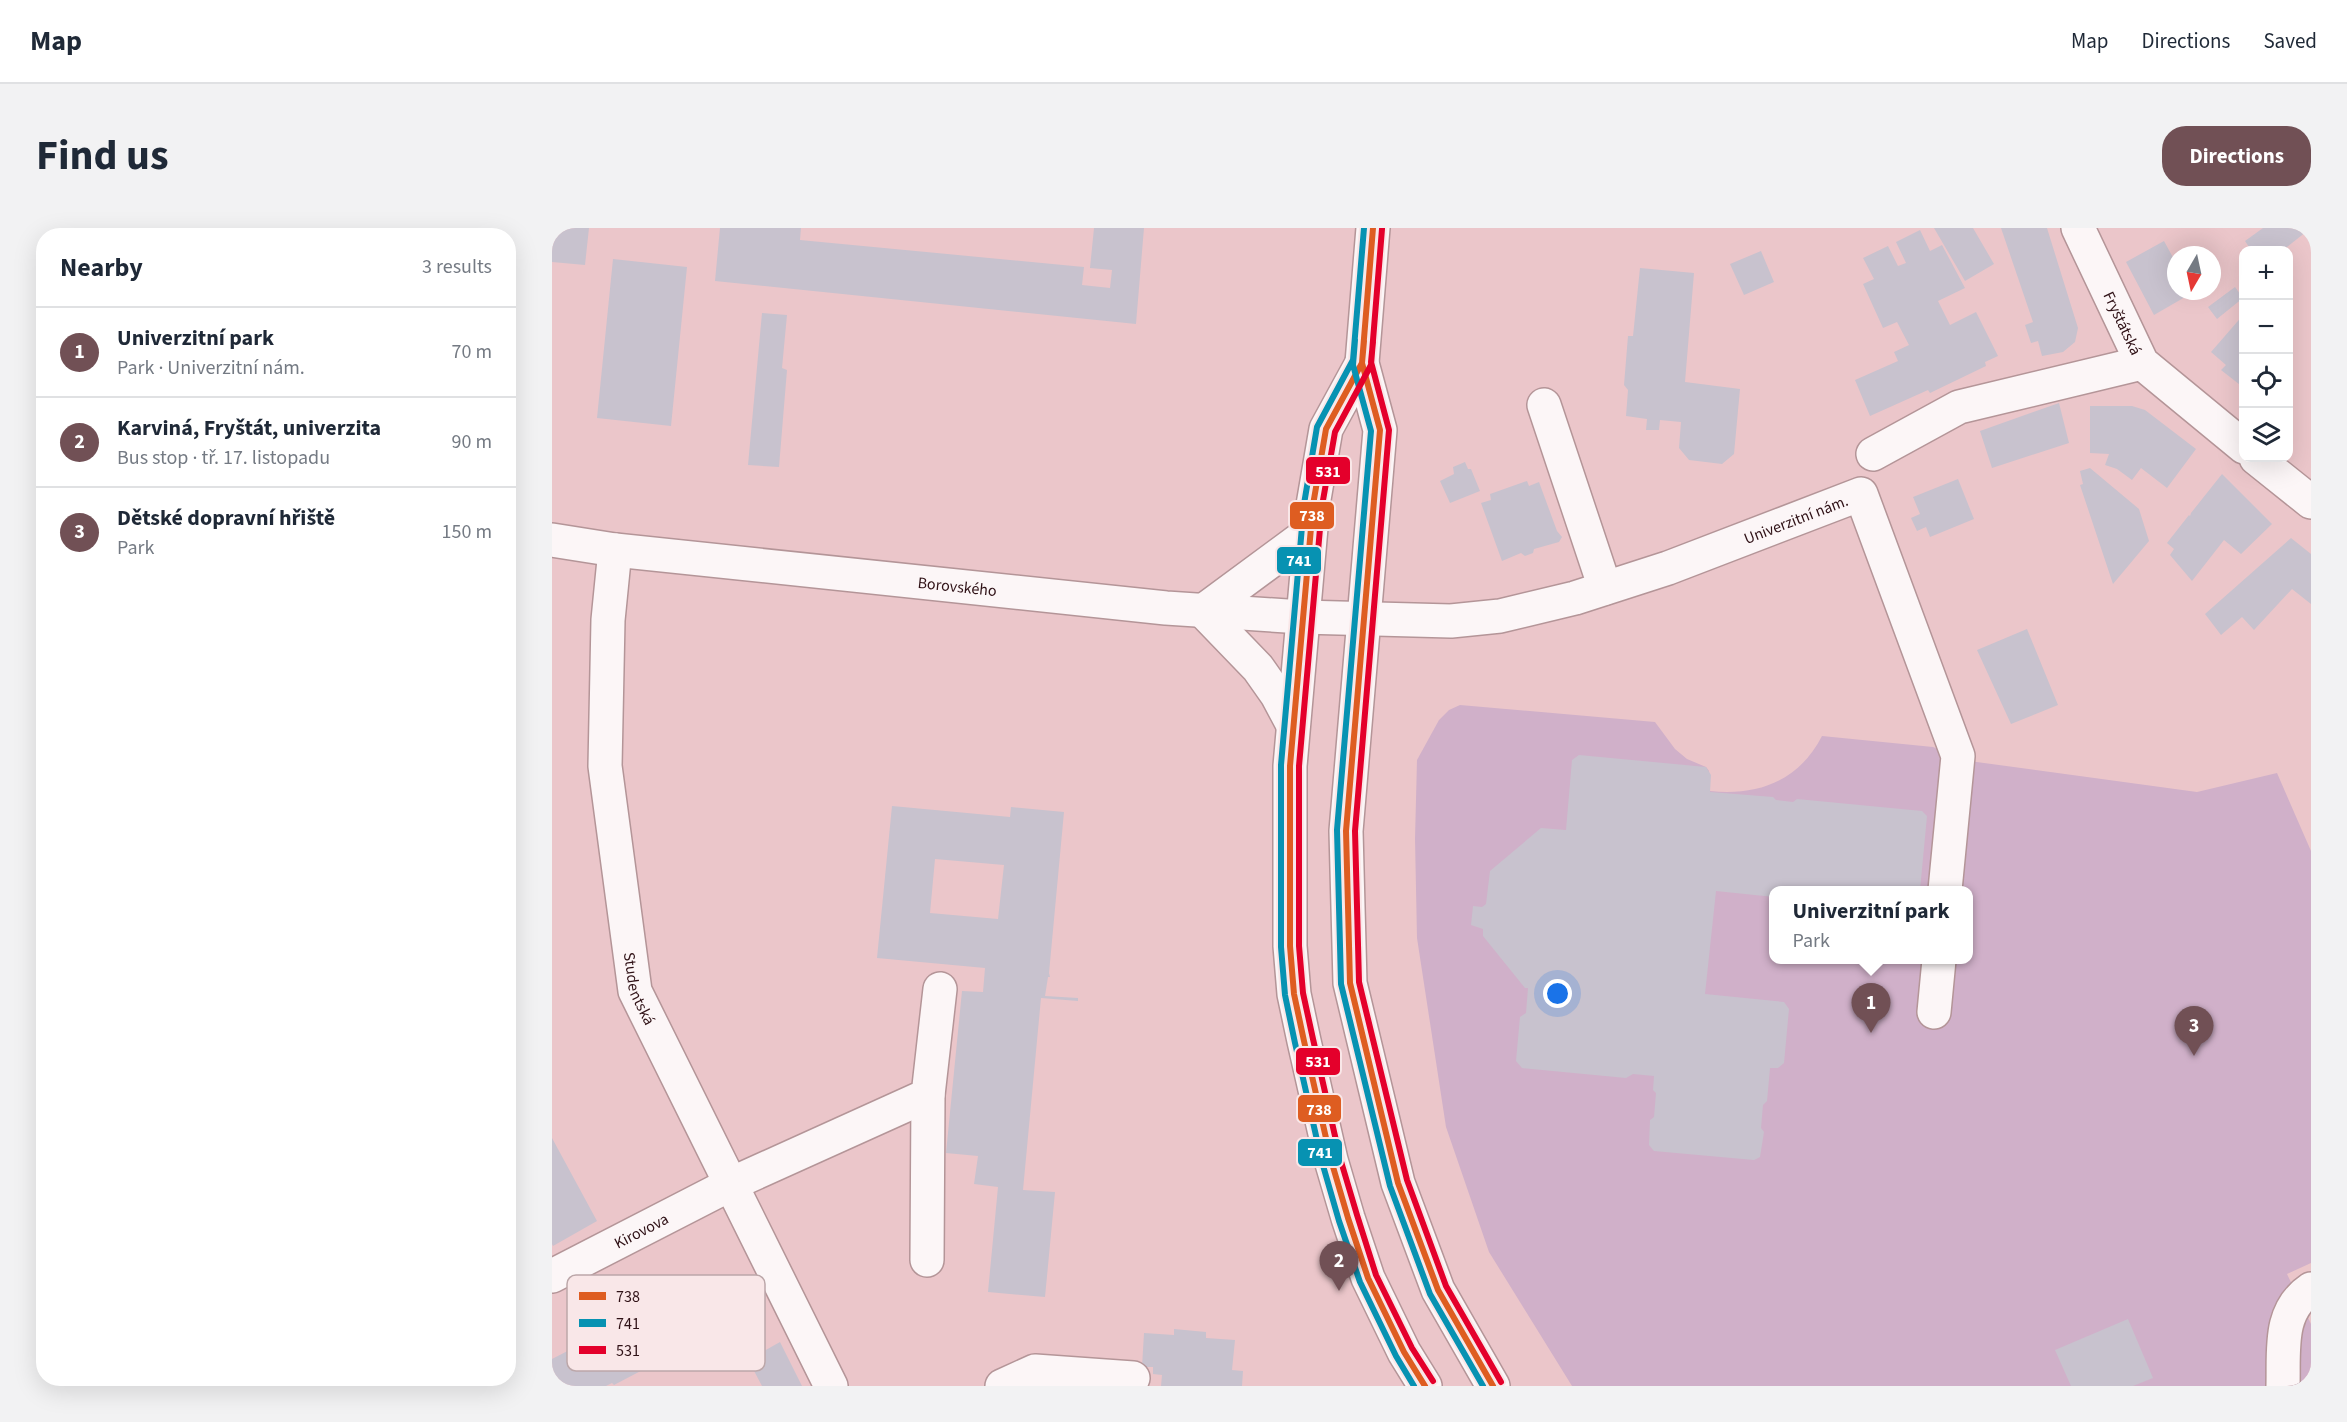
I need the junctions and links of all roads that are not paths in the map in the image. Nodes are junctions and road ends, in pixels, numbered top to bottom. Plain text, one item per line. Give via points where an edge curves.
1 (1373, 228) edge
2 (2078, 228) edge
3 (1362, 363) junction
4 (2142, 363) junction
5 (1544, 405) dead end
6 (2239, 443) edge
7 (1873, 454) dead end
8 (2261, 462) edge
9 (2311, 502) edge
10 (1310, 532) junction
11 (552, 540) edge
12 (615, 550) junction
13 (1605, 588) junction
14 (1203, 611) junction
15 (1302, 618) junction
16 (1364, 620) junction
17 (1293, 725) junction
18 (1945, 886) edge
19 (1939, 964) edge
20 (940, 989) dead end
21 (1934, 1012) dead end
22 (928, 1095) junction
23 (731, 1184) junction
24 (927, 1260) dead end
25 (552, 1276) edge
26 (2311, 1289) edge
27 (1133, 1378) dead end
28 (831, 1386) edge
29 (1002, 1386) edge
30 (1425, 1386) edge
31 (1493, 1386) edge
32 (2283, 1386) edge

1 - 3 main road
2 - 4 main road, Fryštátská
3 - 10 main road via 1326,429
3 - 16 main road via 1380,430
4 - 6 main road, Fryštátská
4 - 7 main road via 1959,407
5 - 13 main road
8 - 9 main road
10 - 14 main road
10 - 15 main road
11 - 12 main road, Borovského
12 - 14 main road, Borovského
12 - 23 main road, Studentská via 608,620 605,766 635,991
13 - 16 main road, Univerzitní nám. via 1500,616 1451,621
13 - 18 main road, Univerzitní nám. via 1861,494 1958,756
14 - 15 main road, Borovského
14 - 17 main road via 1258,668
15 - 16 main road, Borovského
15 - 17 main road
16 - 31 main road via 1346,831 1350,983 1398,1183 1438,1290
17 - 30 main road via 1289,832 1294,994 1330,1160 1368,1278
19 - 21 main road
20 - 22 main road
22 - 23 main road, Kirovova
22 - 24 main road
23 - 25 main road, Kirovova
23 - 28 main road, Studentská
26 - 32 main road via 2299,1297 2286,1320
27 - 29 main road via 1035,1371

